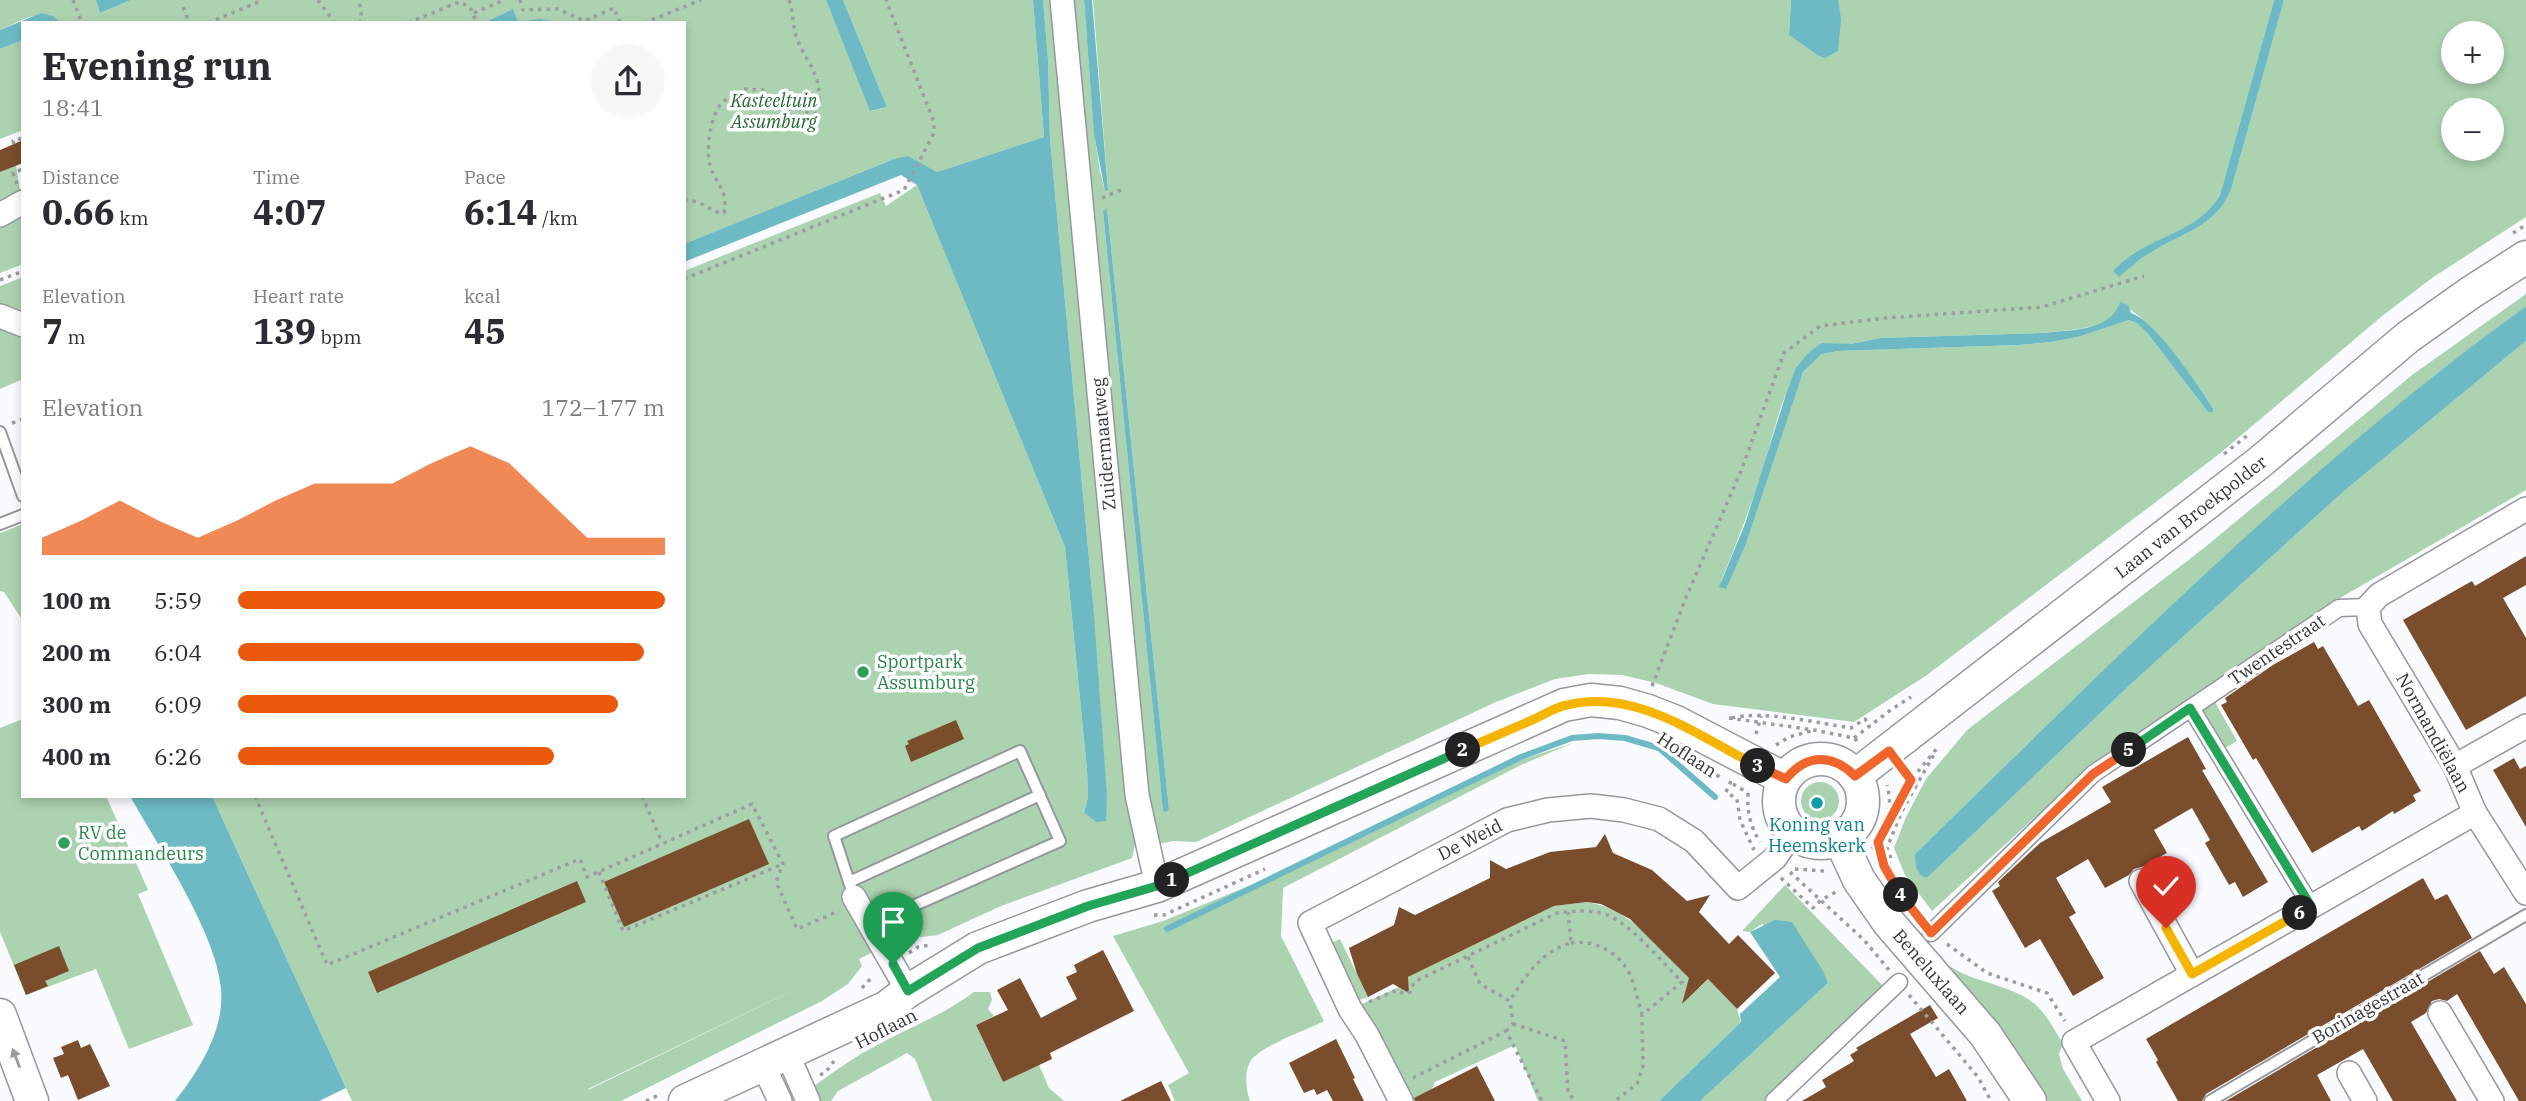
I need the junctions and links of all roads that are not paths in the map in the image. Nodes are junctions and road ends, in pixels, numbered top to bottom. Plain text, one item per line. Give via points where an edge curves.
1 (1062, 0) edge
2 (21, 203) edge
3 (0, 215) edge
4 (2526, 257) edge
5 (0, 316) edge
6 (21, 324) edge
7 (0, 432) edge
8 (21, 490) edge
9 (2526, 509) edge
10 (21, 516) edge
11 (0, 524) edge
12 (2368, 607) junction
13 (2190, 708) junction
14 (2526, 726) edge
15 (2455, 766) junction
16 (1855, 776) junction
17 (1786, 779) junction
18 (1040, 795) junction
19 (2475, 813) junction
20 (1793, 832) junction
21 (1840, 839) junction
22 (2141, 881) dead end
23 (2526, 893) edge
24 (853, 894) junction
25 (1157, 906) junction
26 (2311, 906) junction
27 (2526, 915) edge
28 (870, 925) junction
29 (1931, 933) road end
30 (2192, 974) junction
31 (1899, 982) dead end
32 (908, 991) junction
33 (2440, 1013) dead end
34 (0, 1015) edge
35 (775, 1059) junction
36 (2349, 1073) dead end
37 (805, 1093) edge
38 (1397, 1095) edge
39 (1777, 1100) edge
40 (33, 1101) edge
41 (685, 1101) edge
42 (780, 1101) edge
43 (2030, 1101) edge
44 (2108, 1101) edge
45 (2210, 1101) edge
46 (2365, 1101) edge
47 (2491, 1101) edge

1 - 25 street, Zuidermaatweg via 1137,795
2 - 3 street
4 - 16 main road, Laan van Broekpolder via 2408,337 2260,462
5 - 6 street
7 - 8 lane
9 - 12 street via 2379,595
10 - 11 lane
12 - 13 street, Twentestraat via 2339,608
12 - 15 street, Normandiëlaan via 2370,624
13 - 26 street
13 - 29 street, Twentestraat via 2093,774
14 - 15 street
15 - 19 street, Normandiëlaan
16 - 17 main road via 1832,761 1816,759 1802,763
16 - 21 main road via 1862,796 1861,811
17 - 20 main road via 1779,800 1781,815
17 - 25 main road, Hoflaan via 1644,710 1591,700 1564,705
18 - 24 lane
18 - 24 lane via 1020,751 834,836
18 - 28 lane via 1060,842
19 - 23 street, Normandiëlaan
19 - 26 street
20 - 21 main road via 1815,843
20 - 38 street, De Weid via 1775,858 1738,888 1694,841 1659,820 1591,806 1548,810 1507,820 1310,923
21 - 43 main road, Beneluxlaan via 1889,923 1985,1034
22 - 30 street
24 - 28 street, Hoflaan
25 - 32 main road, Hoflaan via 1088,906 978,948
26 - 30 street
27 - 45 lane, Borinagestraat
28 - 32 street, Hoflaan
30 - 44 street via 2074,1042
31 - 39 street
32 - 35 main road, Hoflaan via 887,1007
33 - 47 street
40 -> 34 main road
35 - 37 street
35 - 41 main road, Hoflaan
35 - 42 street
36 - 46 street

